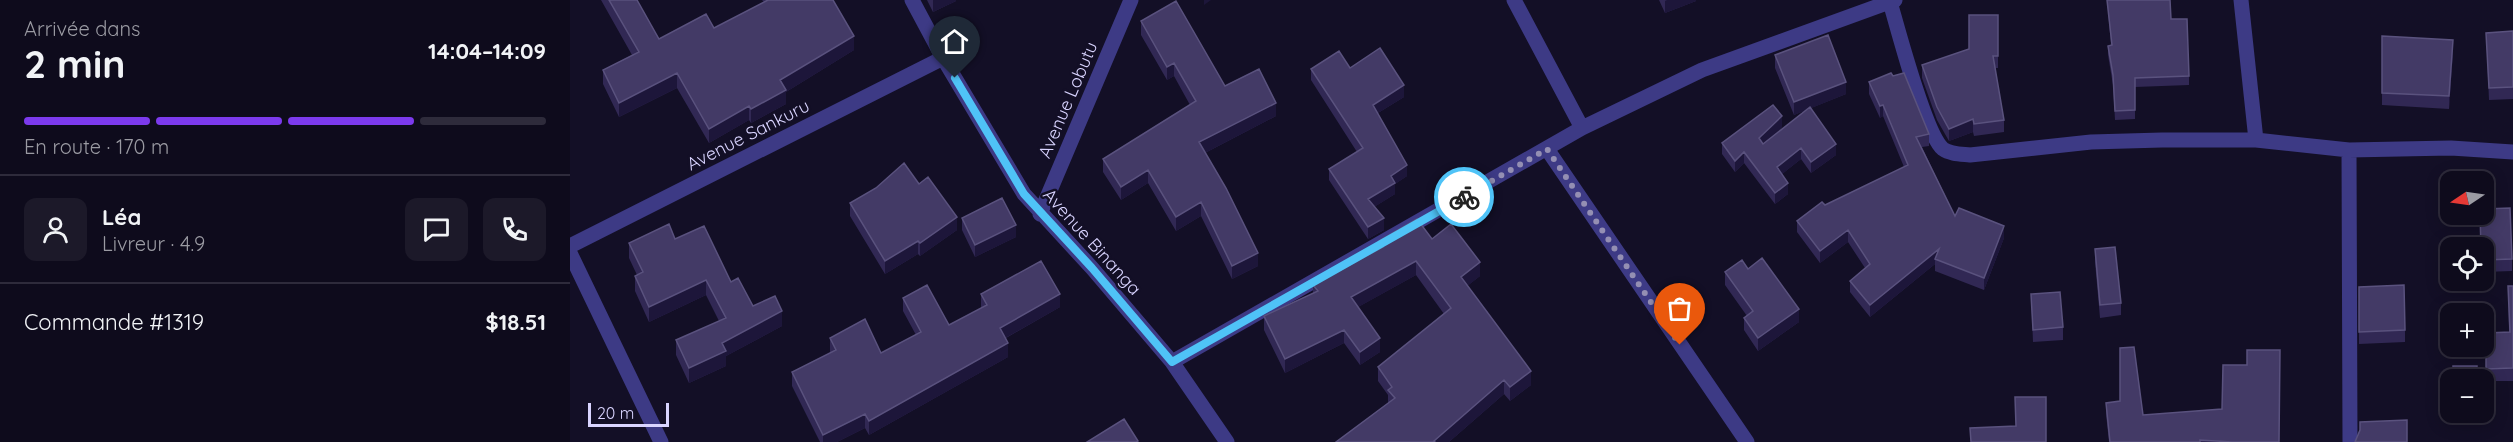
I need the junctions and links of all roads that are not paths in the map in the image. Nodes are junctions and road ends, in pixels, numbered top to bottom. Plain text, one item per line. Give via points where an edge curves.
1 (912, 0) edge
2 (1131, 0) edge
3 (1514, 0) edge
4 (2241, 0) edge
5 (1893, 1) edge
6 (943, 58) junction
7 (1582, 128) junction
8 (2256, 140) junction
9 (1547, 149) junction
10 (2349, 150) junction
11 (2513, 152) edge
12 (1040, 214) junction
13 (570, 246) edge
14 (570, 253) edge
15 (1172, 362) junction
16 (662, 442) edge
17 (1227, 442) edge
18 (1747, 442) edge
19 (2350, 442) edge

1 - 6 street, Avenue Binanga
2 - 12 street, Avenue Lobutu
3 - 7 street
4 - 8 street
5 - 7 street via 1702,70
5 - 8 street via 1911,75 1934,137 1950,152 1970,155 2120,141
6 - 12 street, Avenue Binanga via 1014,179
6 - 13 street, Avenue Sankuru
7 - 9 street
8 - 10 street
9 - 15 street
9 - 18 street
10 - 11 street via 2451,148
10 - 19 street
12 - 15 street, Avenue Binanga
14 - 16 street
15 - 17 street, Avenue Binanga

